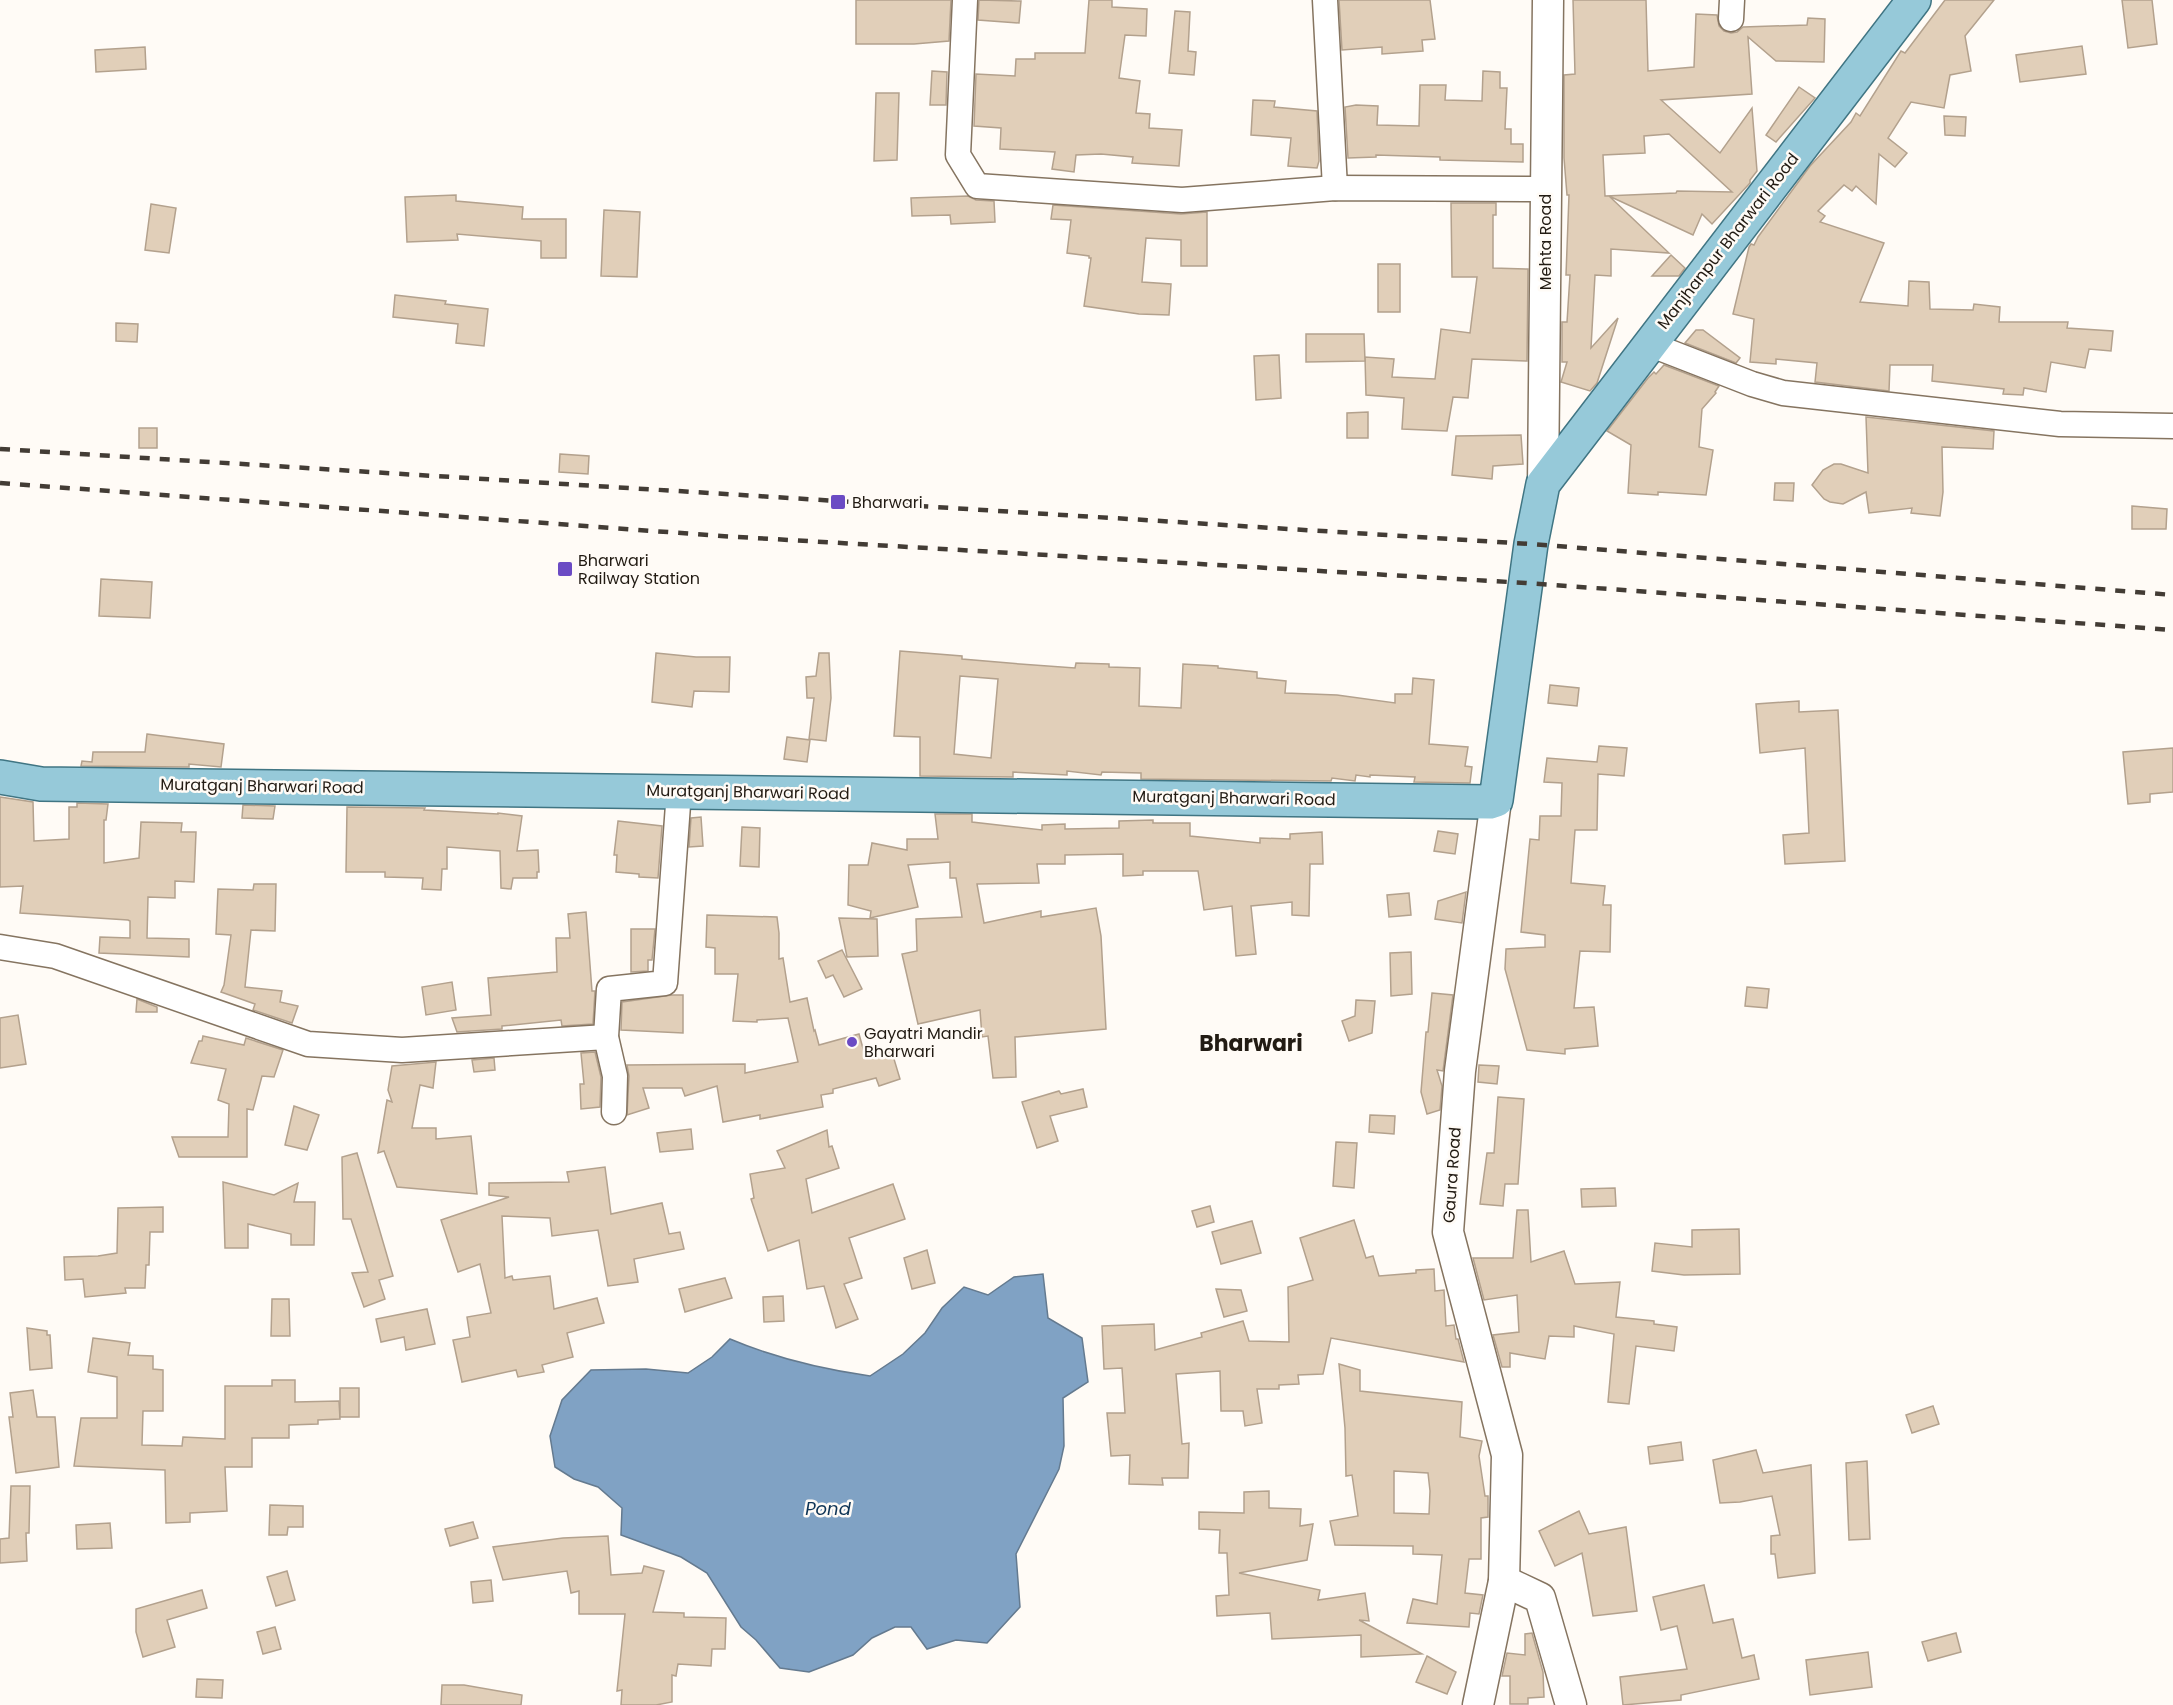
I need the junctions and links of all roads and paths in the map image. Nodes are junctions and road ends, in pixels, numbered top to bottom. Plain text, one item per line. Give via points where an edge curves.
1 (965, 0) edge
2 (1325, 0) edge
3 (1548, 0) edge
4 (1914, 0) edge
5 (1335, 188) junction
6 (1546, 189) junction
7 (1649, 344) junction
8 (2173, 426) edge
9 (1543, 484) junction
10 (0, 777) edge
11 (679, 791) junction
12 (1496, 800) junction
13 (0, 947) edge
14 (606, 1037) junction
15 (614, 1113) dead end
16 (1504, 1581) junction
17 (1478, 1705) edge
18 (1571, 1705) edge

1 - 5 street via 958,155 977,186 1182,200
2 - 5 street
3 - 6 street, Mehta Road
4 - 7 main road, Manjhanpur Bharwari Road
5 - 6 street
6 - 9 street, Mehta Road
7 - 8 street via 1783,393 2060,424
7 - 9 main road, Manjhanpur Bharwari Road
9 - 12 main road via 1531,544
10 - 11 main road, Muratganj Bharwari Road via 42,784
11 - 12 main road, Muratganj Bharwari Road
11 - 14 street via 665,983 609,989
12 - 16 street, Gaura Road via 1460,1071 1448,1232 1507,1455
13 - 14 street via 55,956 308,1044 402,1050
14 - 15 street via 615,1076
16 - 17 street, Gaura Road
16 - 18 street via 1540,1598

